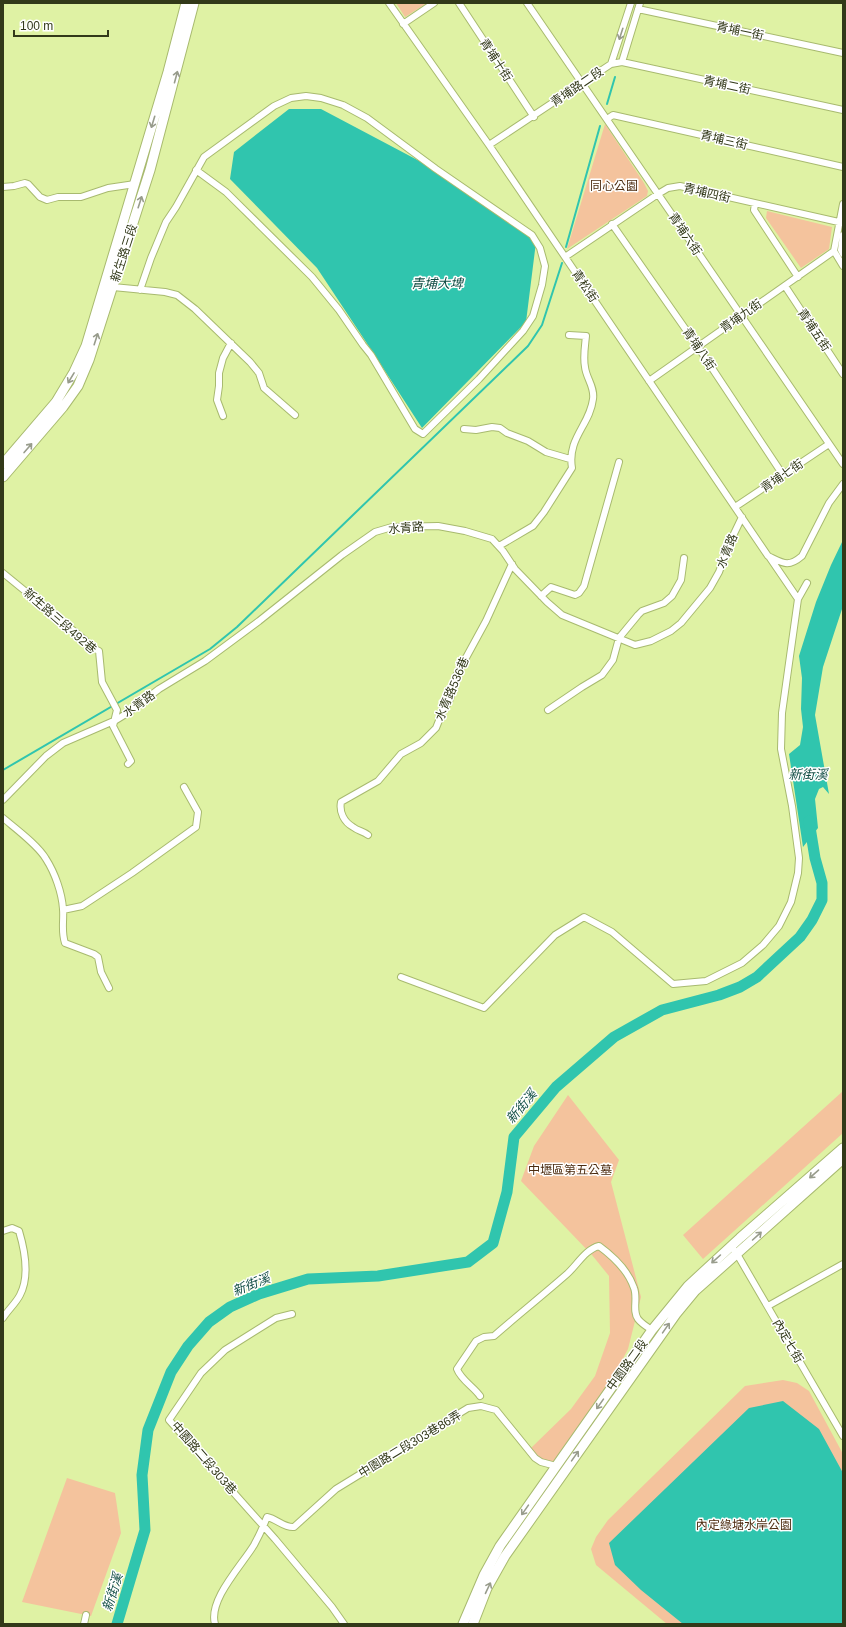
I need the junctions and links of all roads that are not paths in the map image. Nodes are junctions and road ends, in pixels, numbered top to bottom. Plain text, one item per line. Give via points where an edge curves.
1 (186, 3) edge
2 (194, 3) edge
3 (390, 3) edge
4 (434, 3) edge
5 (459, 3) edge
6 (527, 3) edge
7 (631, 3) edge
8 (639, 6) edge
9 (403, 24) junction
10 (843, 53) edge
11 (622, 62) junction
12 (611, 64) junction
13 (581, 84) junction
14 (843, 110) edge
15 (534, 117) junction
16 (607, 119) junction
17 (489, 145) junction
18 (843, 166) edge
19 (196, 170) junction
20 (135, 184) junction
21 (3, 187) edge
22 (658, 194) junction
23 (755, 204) junction
24 (843, 204) edge
25 (841, 223) edge
26 (612, 224) junction
27 (843, 235) edge
28 (834, 251) junction
29 (843, 254) edge
30 (565, 257) junction
31 (843, 266) edge
32 (798, 277) junction
33 (785, 286) junction
34 (113, 287) junction
35 (140, 290) junction
36 (741, 316) junction
37 (569, 335) dead end
38 (231, 343) junction
39 (698, 347) junction
40 (843, 374) edge
41 (648, 380) junction
42 (295, 415) dead end
43 (223, 416) dead end
44 (464, 429) dead end
45 (829, 444) junction
46 (570, 459) junction
47 (619, 462) dead end
48 (3, 464) edge
49 (843, 464) edge
50 (783, 475) junction
51 (3, 477) edge
52 (843, 484) edge
53 (735, 507) junction
54 (742, 517) junction
55 (499, 546) junction
56 (769, 557) junction
57 (684, 558) dead end
58 (512, 564) junction
59 (3, 573) edge
60 (807, 583) dead end
61 (541, 596) junction
62 (798, 599) junction
63 (619, 638) junction
64 (548, 710) dead end
65 (116, 720) junction
66 (128, 764) dead end
67 (184, 787) dead end
68 (3, 800) edge
69 (3, 818) edge
70 (368, 835) dead end
71 (63, 910) junction
72 (401, 977) dead end
73 (109, 988) dead end
74 (843, 1148) edge
75 (843, 1159) edge
76 (3, 1231) edge
77 (731, 1246) junction
78 (737, 1254) junction
79 (843, 1264) edge
80 (768, 1306) junction
81 (292, 1314) dead end
82 (3, 1318) edge
83 (652, 1330) junction
84 (480, 1396) dead end
85 (843, 1436) edge
86 (560, 1469) junction
87 (264, 1526) junction
88 (86, 1615) dead end
89 (84, 1624) edge
90 (215, 1624) edge
91 (344, 1624) edge
92 (463, 1624) edge
93 (473, 1624) edge

1 -> 20 main road, 新生路三段
34 -> 2 main road, 新生路三段 via 152,163
3 - 9 street, 青松街
4 - 9 street
5 - 15 street, 青埔十街
6 - 13 street, 青埔六街
7 -> 12 street, 青埔路二段
8 - 10 street, 青埔一街
8 - 11 street
9 - 17 street, 青松街
11 - 12 street, 青埔二街
11 - 14 street, 青埔二街
12 - 13 street, 青埔路二段
13 - 15 street, 青埔路二段
13 - 16 street, 青埔六街
15 - 17 street, 青埔路二段
16 - 18 street, 青埔三街 via 613,115
16 - 22 street, 青埔六街
17 - 30 street, 青松街
19 - 19 street via 211,151 274,106 291,98 321,98 343,105 367,118 532,235 540,248 545,266 532,316 523,331 479,379 423,434 415,429 371,355 312,277 226,192
19 - 35 street via 166,222 150,258
20 - 21 street via 81,196 47,200 40,197 28,184
20 -> 48 main road, 新生路三段 via 86,346 74,372 56,402
22 - 23 street, 青埔四街 via 668,188 680,186
22 - 26 street, 青埔四街
22 - 36 street, 青埔六街
23 - 25 street, 青埔四街
23 - 32 street via 754,210
24 - 25 street
25 - 28 street
26 - 30 street, 青埔四街
26 - 39 street, 青埔八街
27 - 29 street
28 - 31 street
28 - 32 street, 青埔九街
30 - 41 street, 青松街
32 - 33 street, 青埔九街
33 - 36 street, 青埔九街
33 - 40 street, 青埔五街
34 - 35 street
51 -> 34 main road, 新生路三段 via 78,386
35 - 38 street via 177,295
36 - 39 street, 青埔九街
36 - 45 street, 青埔六街
37 - 46 street via 586,336 585,368 593,390 588,416 574,441
38 - 42 street via 259,373 264,388
38 - 43 street via 219,373 217,400
39 - 41 street, 青埔九街
39 - 50 street, 青埔八街
41 - 53 street, 青松街
44 - 46 street via 476,430 492,426 500,428 546,452
45 - 49 street, 青埔六街
45 - 50 street, 青埔七街
46 - 55 street via 572,468 533,526
47 - 61 street via 584,586 575,595 551,586
50 - 53 street, 青埔七街
52 - 56 street via 829,503 802,556 795,562 784,564
53 - 54 street, 青松街
54 - 56 street, 青松街
54 - 63 street, 水青路 via 710,588 681,623 652,641 635,645
55 - 58 street, 水青路
55 - 65 street, 水青路 via 492,539 438,526 392,527 375,532 211,656
56 - 62 street, 青松街
57 - 63 street via 681,580 672,596 642,611
58 - 61 street, 水青路
58 - 70 street, 水青路536巷 via 486,621 456,676 450,699 436,728 421,743 401,754 378,781 341,802 340,810 347,822
59 - 65 street, 新生路三段492巷 via 99,651 102,682 117,710
60 - 62 street
61 - 63 street, 水青路 via 562,615
62 - 72 street via 782,714 781,749 793,813 799,858 798,873 791,902 779,926 763,945 740,964 706,981 673,984 612,932 584,917 555,935 484,1008
63 - 64 street via 613,660 602,675
65 - 66 street via 114,726 131,761
65 - 68 street, 水青路 via 63,743 46,756
67 - 71 street via 198,812 196,827 82,906
69 - 71 street via 46,858 60,892
71 - 73 street via 62,933 65,943 98,957 101,972
74 -> 77 main road, 中園路二段
78 -> 75 main road, 中園路二段
76 - 82 street via 12,1228 19,1231 24,1247 24,1284 20,1296
77 - 78 street, 內定七街
77 -> 83 main road, 中園路二段 via 688,1286
78 - 80 street, 內定七街
86 -> 78 main road, 中園路二段 via 676,1314 695,1291
79 - 80 street
80 - 85 street, 內定七街
81 - 87 street, 中園路二段303巷 via 276,1318 225,1350 201,1373 169,1420
83 - 84 street via 635,1315 636,1294 629,1277 609,1253 596,1246 494,1336 476,1341 457,1369
83 -> 86 main road, 中園路二段
86 - 87 street, 中園路二段303巷86弄 via 535,1458 496,1410 481,1406 468,1408 336,1489 294,1527 288,1527 267,1517
86 -> 92 main road, 中園路二段 via 497,1552 481,1581
93 -> 86 main road, 中園路二段 via 487,1588
87 - 90 street via 214,1607
87 - 91 street, 中園路二段303巷
88 - 89 street

